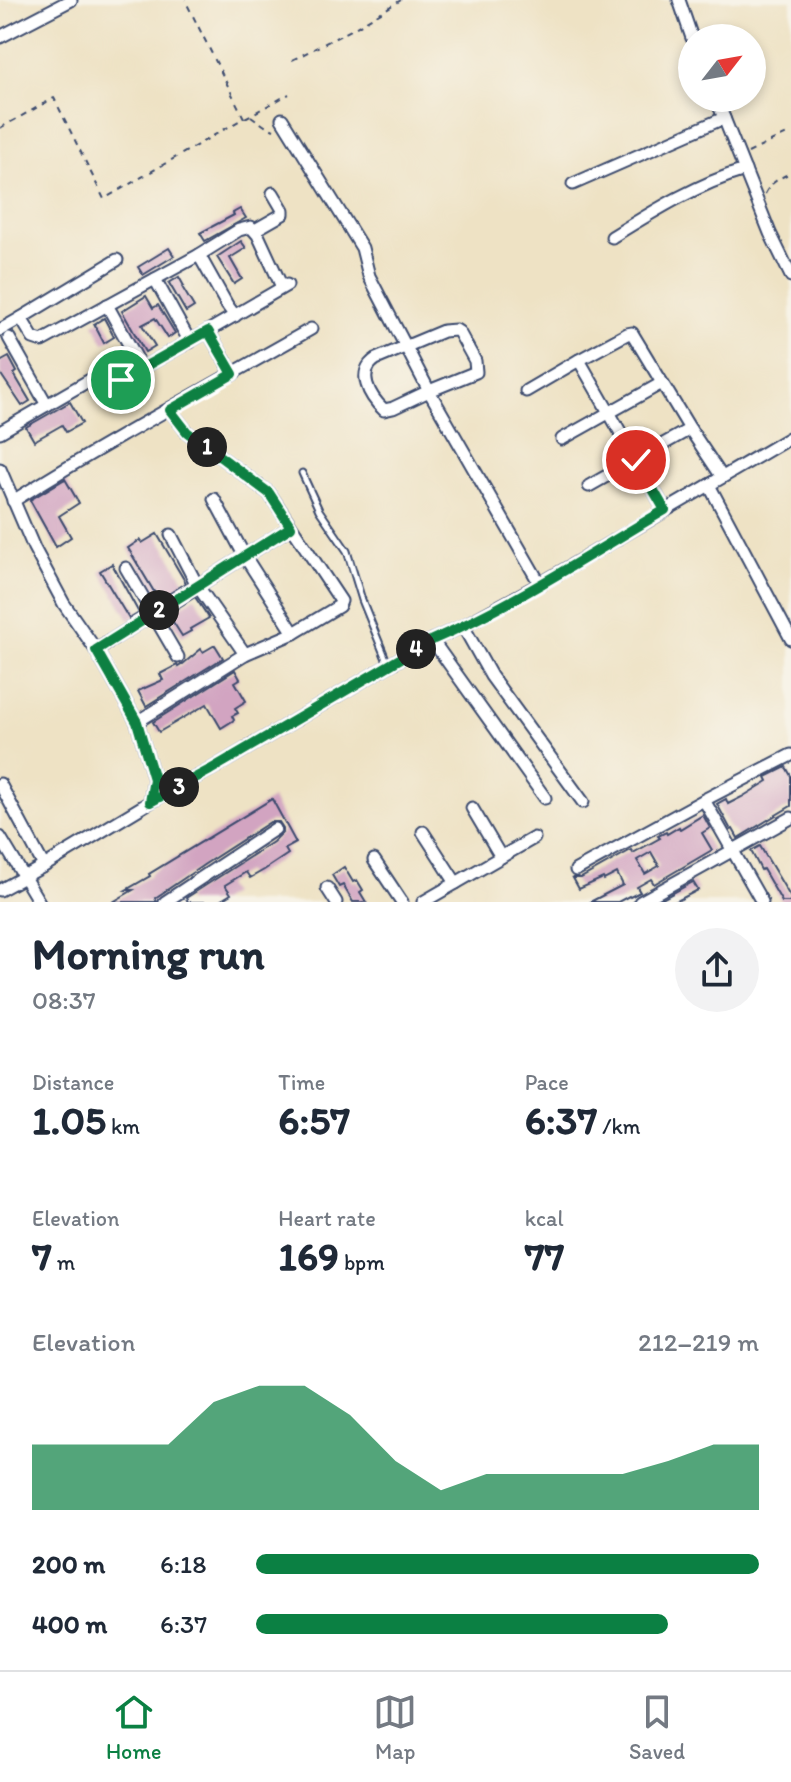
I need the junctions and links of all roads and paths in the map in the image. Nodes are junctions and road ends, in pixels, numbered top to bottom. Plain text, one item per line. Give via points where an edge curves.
1 (71, 0) edge
2 (185, 0) edge
3 (401, 0) edge
4 (679, 0) edge
5 (393, 2) edge
6 (687, 24) edge
7 (0, 37) edge
8 (292, 60) dead end
9 (289, 94) dead end
10 (722, 112) edge
11 (250, 115) junction
12 (244, 118) junction
13 (724, 118) junction
14 (282, 119) dead end
15 (0, 128) edge
16 (274, 130) dead end
17 (791, 132) edge
18 (740, 157) junction
19 (745, 170) junction
20 (791, 173) edge
21 (573, 184) dead end
22 (273, 193) dead end
23 (759, 206) junction
24 (255, 230) junction
25 (612, 237) dead end
26 (199, 255) junction
27 (117, 260) dead end
28 (791, 276) edge
29 (155, 279) junction
30 (107, 305) junction
31 (235, 316) junction
32 (21, 318) junction
33 (311, 329) dead end
34 (208, 331) junction
35 (4, 334) edge
36 (190, 342) junction
37 (406, 347) junction
38 (579, 360) junction
39 (142, 368) junction
40 (233, 374) junction
41 (95, 377) dead end
42 (121, 380) dead end
43 (662, 383) junction
44 (429, 391) junction
45 (526, 391) dead end
46 (47, 405) junction
47 (170, 410) junction
48 (610, 413) junction
49 (690, 429) junction
50 (0, 432) edge
51 (791, 437) edge
52 (562, 439) dead end
53 (636, 460) junction
54 (0, 469) edge
55 (302, 473) dead end
56 (722, 477) junction
57 (709, 485) junction
58 (589, 486) dead end
59 (214, 499) dead end
60 (13, 501) junction
61 (665, 510) junction
62 (291, 527) junction
63 (171, 535) dead end
64 (244, 555) junction
65 (126, 568) dead end
66 (540, 584) junction
67 (197, 585) junction
68 (153, 614) junction
69 (463, 626) junction
70 (294, 633) junction
71 (791, 639) edge
72 (432, 640) junction
73 (96, 650) junction
74 (245, 654) junction
75 (178, 657) dead end
76 (389, 665) junction
77 (137, 722) junction
78 (791, 755) edge
79 (0, 784) edge
80 (545, 798) dead end
81 (704, 800) junction
82 (150, 802) junction
83 (583, 802) dead end
84 (472, 808) dead end
85 (791, 818) edge
86 (275, 829) dead end
87 (423, 832) dead end
88 (0, 837) edge
89 (534, 838) dead end
90 (732, 850) junction
91 (501, 857) junction
92 (374, 860) dead end
93 (44, 866) junction
94 (576, 870) dead end
95 (25, 876) junction
96 (456, 883) junction
97 (327, 888) dead end
98 (0, 890) edge
99 (39, 902) edge
100 (165, 902) edge
101 (336, 902) edge
102 (402, 902) edge
103 (423, 902) edge
104 (640, 902) edge
105 (762, 902) edge

1 - 7 street
2 - 12 path
3 - 5 path
4 - 6 street
5 - 8 path
9 - 11 path
10 - 13 street
11 - 12 path
11 - 16 path
12 - 15 path via 104,199 54,98
13 - 18 street
13 - 21 street
14 - 37 street via 362,248 369,276
17 - 18 path
18 - 19 street
19 - 23 street
19 - 25 street via 665,205
20 - 23 path via 769,186
22 - 24 street via 283,214
23 - 28 street
24 - 26 street via 239,230
24 - 31 street via 285,286
26 - 29 street
26 - 31 street
27 - 32 street
29 - 30 street
29 - 36 street
30 - 32 street via 42,341 33,338
30 - 39 street
31 - 34 street
32 - 35 street
33 - 40 street
34 - 36 street
34 - 40 street
35 - 46 street
36 - 39 street
37 - 44 street
37 - 44 street via 367,366 373,396 384,410
37 - 44 street via 456,330 475,361 472,375
38 - 43 street via 632,333
38 - 45 street
38 - 48 street
39 - 42 street
40 - 47 street
41 - 46 street
43 - 48 street
43 - 49 street
44 - 66 street
46 - 50 street
47 - 60 street
47 - 62 street via 187,432 269,493
48 - 52 street
48 - 53 street
49 - 53 street
49 - 56 street
51 - 56 street
53 - 58 street
53 - 61 street
54 - 60 street
55 - 76 lane via 347,551
56 - 57 street
57 - 61 street
57 - 71 street
59 - 64 street
60 - 73 street via 64,604
61 - 66 street
62 - 64 street
62 - 70 street via 341,601
63 - 67 street
64 - 67 street
64 - 70 street
65 - 68 street
66 - 69 street
67 - 68 street
67 - 74 street
68 - 73 street
68 - 75 street
69 - 72 street
69 - 83 street via 491,676
70 - 74 street
72 - 76 street
72 - 80 street
73 - 77 street
74 - 77 street
76 - 82 street
77 - 82 street via 154,779
78 - 81 street
79 - 93 street
81 - 90 street
81 - 94 street
82 - 93 street
84 - 91 street
85 - 90 street
86 - 100 street
87 - 96 street
88 - 95 street
89 - 91 street
90 - 104 street
90 - 105 street
91 - 96 street
92 - 102 street
93 - 95 street
95 - 98 street
95 - 99 street
96 - 103 street
97 - 101 street

